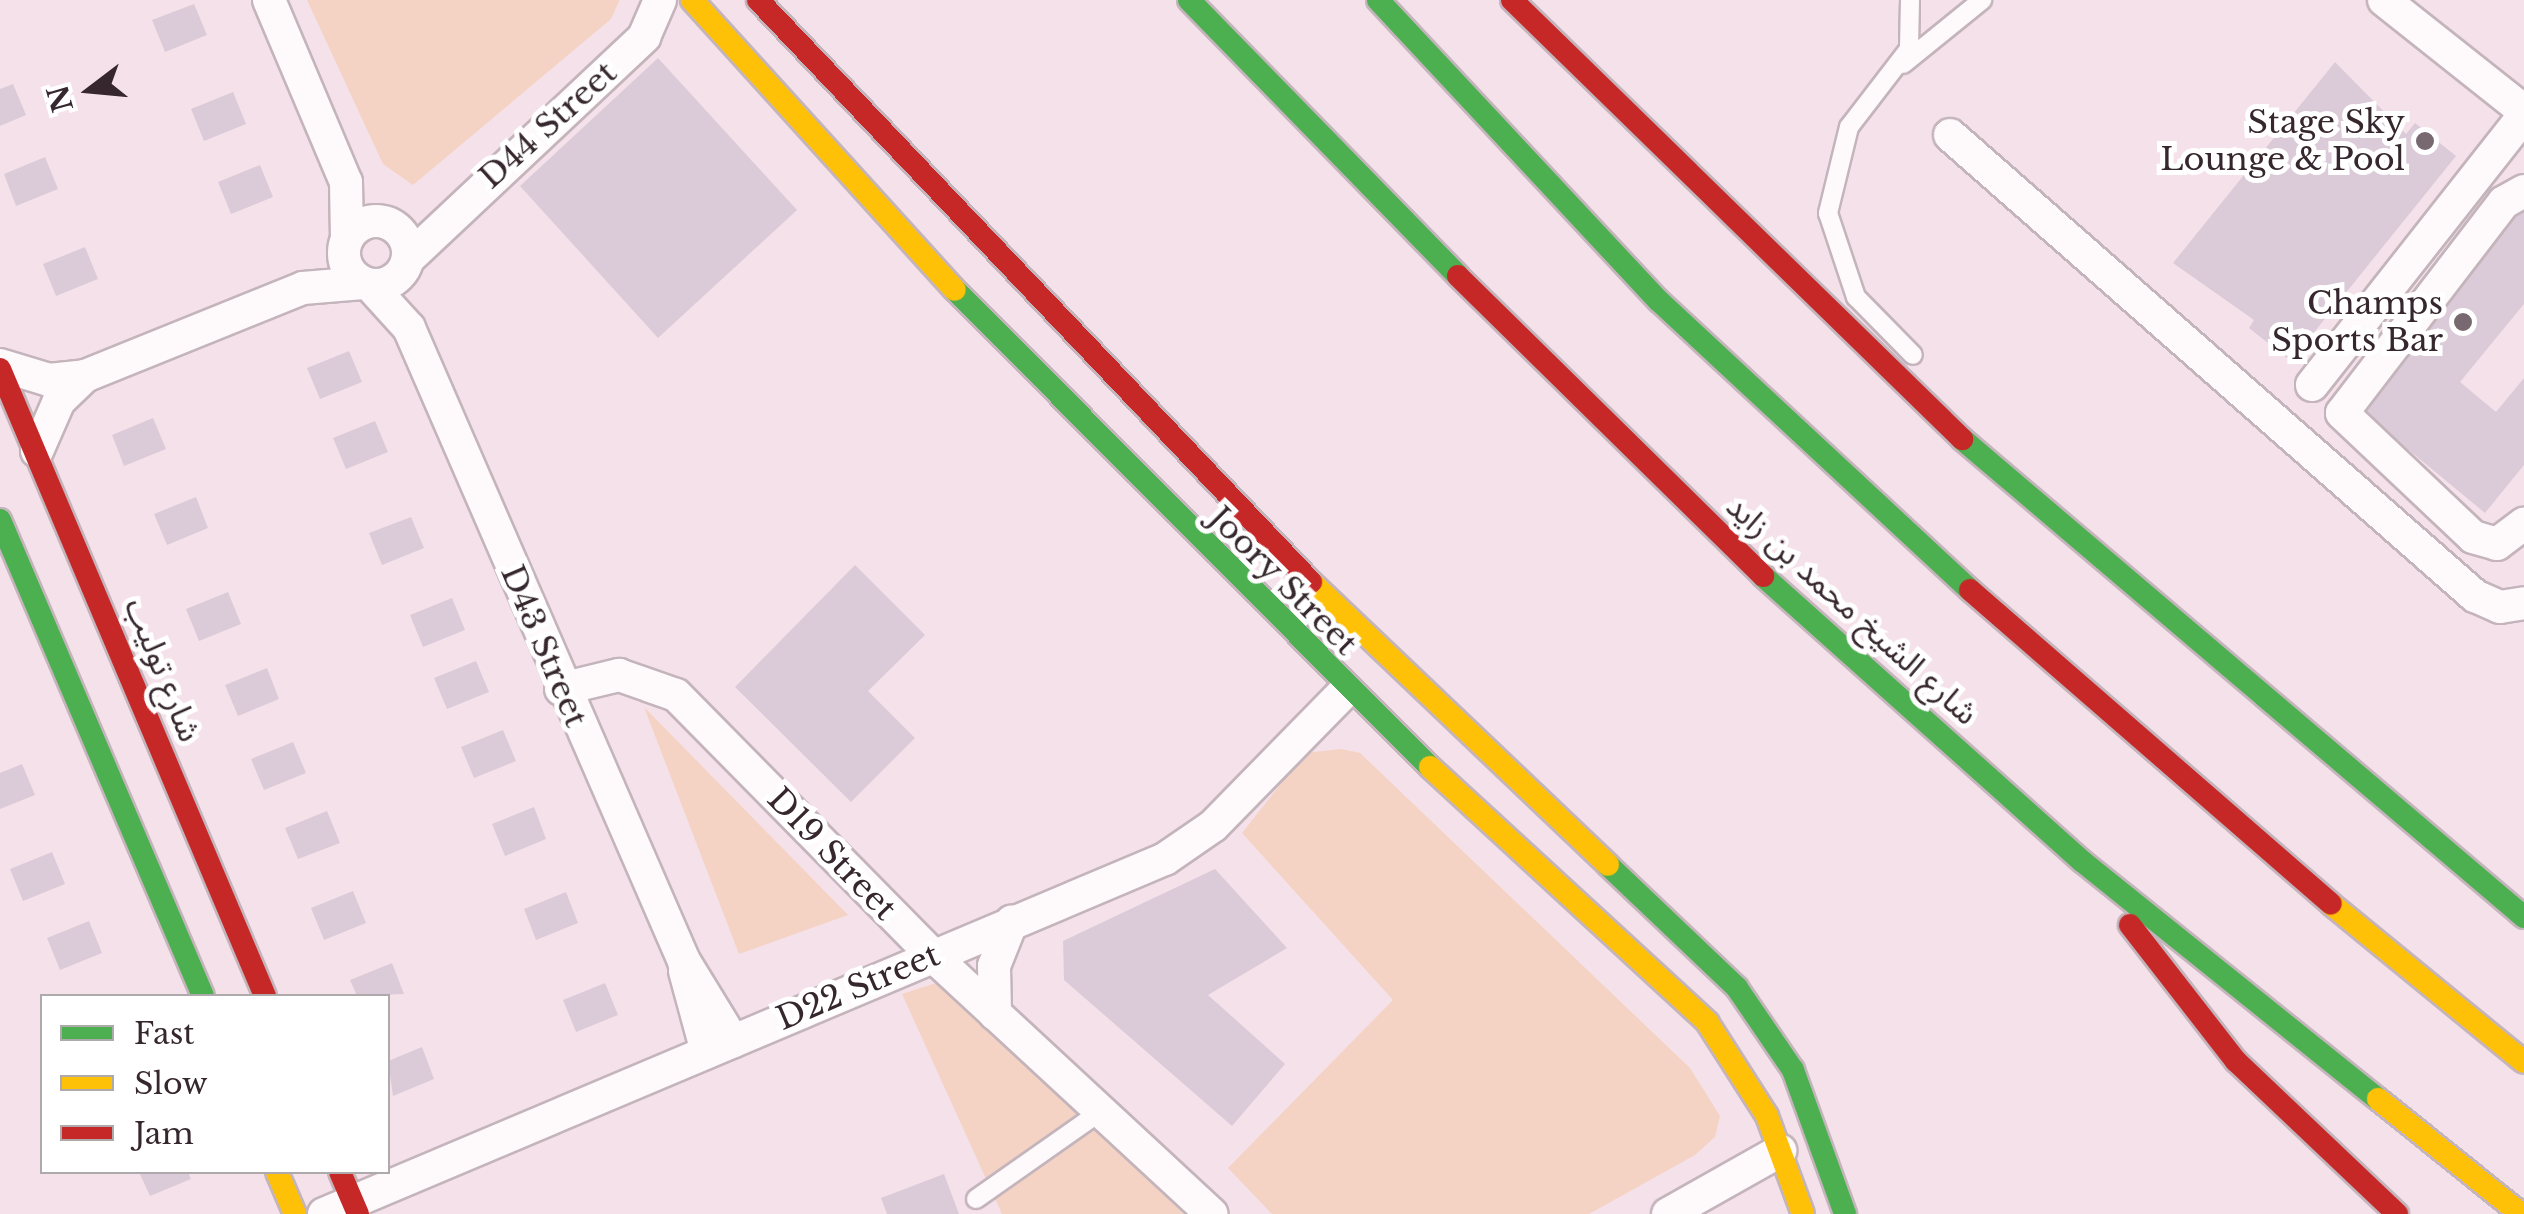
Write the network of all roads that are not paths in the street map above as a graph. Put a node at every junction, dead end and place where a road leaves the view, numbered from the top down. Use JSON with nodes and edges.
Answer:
{"nodes":[{"id":1,"x":269,"y":0,"type":"edge"},
{"id":2,"x":660,"y":0,"type":"edge"},
{"id":3,"x":758,"y":0,"type":"edge"},
{"id":4,"x":1189,"y":0,"type":"edge"},
{"id":5,"x":1378,"y":0,"type":"edge"},
{"id":6,"x":1512,"y":0,"type":"edge"},
{"id":7,"x":1910,"y":0,"type":"edge"},
{"id":8,"x":1982,"y":0,"type":"edge"},
{"id":9,"x":2384,"y":0,"type":"edge"},
{"id":10,"x":700,"y":8,"type":"edge"},
{"id":11,"x":644,"y":37,"type":"junction"},
{"id":12,"x":1902,"y":64,"type":"junction"},
{"id":13,"x":2524,"y":114,"type":"edge"},
{"id":14,"x":1950,"y":135,"type":"dead end"},
{"id":15,"x":346,"y":182,"type":"junction"},
{"id":16,"x":2523,"y":187,"type":"edge"},
{"id":17,"x":452,"y":212,"type":"junction"},
{"id":18,"x":389,"y":224,"type":"junction"},
{"id":19,"x":346,"y":244,"type":"junction"},
{"id":20,"x":407,"y":262,"type":"junction"},
{"id":21,"x":366,"y":284,"type":"junction"},
{"id":22,"x":303,"y":288,"type":"junction"},
{"id":23,"x":409,"y":328,"type":"junction"},
{"id":24,"x":0,"y":367,"type":"edge"},
{"id":25,"x":85,"y":376,"type":"junction"},
{"id":26,"x":1936,"y":378,"type":"dead end"},
{"id":27,"x":2312,"y":385,"type":"dead end"},
{"id":28,"x":1975,"y":418,"type":"dead end"},
{"id":29,"x":37,"y":450,"type":"junction"},
{"id":30,"x":2047,"y":511,"type":"junction"},
{"id":31,"x":0,"y":520,"type":"edge"},
{"id":32,"x":2524,"y":524,"type":"edge"},
{"id":33,"x":2524,"y":602,"type":"edge"},
{"id":34,"x":562,"y":690,"type":"junction"},
{"id":35,"x":1346,"y":690,"type":"junction"},
{"id":36,"x":1488,"y":756,"type":"junction"},
{"id":37,"x":2084,"y":862,"type":"junction"},
{"id":38,"x":2524,"y":917,"type":"edge"},
{"id":39,"x":1012,"y":921,"type":"junction"},
{"id":40,"x":932,"y":956,"type":"junction"},
{"id":41,"x":202,"y":994,"type":"edge"},
{"id":42,"x":264,"y":994,"type":"edge"},
{"id":43,"x":996,"y":1014,"type":"junction"},
{"id":44,"x":720,"y":1047,"type":"junction"},
{"id":45,"x":2524,"y":1062,"type":"edge"},
{"id":46,"x":1100,"y":1111,"type":"junction"},
{"id":47,"x":1780,"y":1151,"type":"junction"},
{"id":48,"x":279,"y":1174,"type":"edge"},
{"id":49,"x":976,"y":1198,"type":"dead end"},
{"id":50,"x":344,"y":1200,"type":"edge"},
{"id":51,"x":295,"y":1214,"type":"edge"},
{"id":52,"x":1212,"y":1214,"type":"edge"},
{"id":53,"x":1668,"y":1214,"type":"edge"},
{"id":54,"x":1802,"y":1214,"type":"edge"},
{"id":55,"x":1846,"y":1214,"type":"edge"},
{"id":56,"x":2397,"y":1214,"type":"edge"},
{"id":57,"x":2521,"y":1214,"type":"edge"}],
"edges":[{"from":1,"to":15,"type":"street"},
{"from":2,"to":11,"type":"street","name":"D44 Street"},
{"from":3,"to":36,"type":"main road","name":"Joory Street"},
{"from":4,"to":37,"type":"main road","name":"شارع الشيخ محمد بن زايد"},
{"from":5,"to":45,"type":"main road"},
{"from":6,"to":30,"type":"main road"},
{"from":7,"to":12,"type":"lane"},
{"from":8,"to":12,"type":"lane"},
{"from":9,"to":13,"type":"street"},
{"from":10,"to":11,"type":"street","name":"D44 Street"},
{"from":10,"to":35,"type":"main road","name":"Joory Street"},
{"from":11,"to":17,"type":"street","name":"D44 Street"},
{"from":12,"to":26,"type":"lane"},
{"from":13,"to":27,"type":"street"},
{"from":14,"to":33,"type":"street"},
{"from":15,"to":18,"type":"street"},
{"from":15,"to":19,"type":"street"},
{"from":16,"to":32,"type":"street"},
{"from":17,"to":18,"type":"street","name":"D44 Street"},
{"from":17,"to":20,"type":"street","name":"D44 Street"},
{"from":18,"to":19,"type":"street","name":"D44 Street"},
{"from":18,"to":20,"type":"street"},
{"from":19,"to":21,"type":"street","name":"D43 Street"},
{"from":19,"to":22,"type":"street"},
{"from":20,"to":21,"type":"street","name":"D44 Street"},
{"from":20,"to":23,"type":"street","name":"D43 Street"},
{"from":21,"to":22,"type":"street"},
{"from":21,"to":23,"type":"street","name":"D43 Street"},
{"from":22,"to":25,"type":"street"},
{"from":23,"to":34,"type":"street","name":"D43 Street"},
{"from":24,"to":25,"type":"street"},
{"from":24,"to":29,"type":"main road","name":"شارع توليب"},
{"from":25,"to":29,"type":"street"},
{"from":28,"to":30,"type":"lane"},
{"from":29,"to":42,"type":"main road","name":"شارع توليب"},
{"from":30,"to":38,"type":"main road"},
{"from":31,"to":41,"type":"main road"},
{"from":34,"to":40,"type":"street","name":"D19 Street"},
{"from":34,"to":44,"type":"street","name":"D43 Street"},
{"from":35,"to":36,"type":"main road"},
{"from":35,"to":39,"type":"street","name":"D22 Street"},
{"from":35,"to":47,"type":"main road","name":"Joory Street"},
{"from":36,"to":55,"type":"main road","name":"Joory Street"},
{"from":37,"to":56,"type":"main road"},
{"from":37,"to":57,"type":"main road","name":"شارع الشيخ محمد بن زايد"},
{"from":39,"to":40,"type":"street","name":"D22 Street"},
{"from":39,"to":43,"type":"street"},
{"from":40,"to":43,"type":"street","name":"D19 Street"},
{"from":40,"to":44,"type":"street","name":"D22 Street"},
{"from":43,"to":46,"type":"street","name":"D19 Street"},
{"from":44,"to":50,"type":"street","name":"D22 Street"},
{"from":46,"to":49,"type":"lane"},
{"from":46,"to":52,"type":"street","name":"D19 Street"},
{"from":47,"to":53,"type":"street"},
{"from":47,"to":54,"type":"main road","name":"Joory Street"},
{"from":48,"to":51,"type":"main road"}]}
